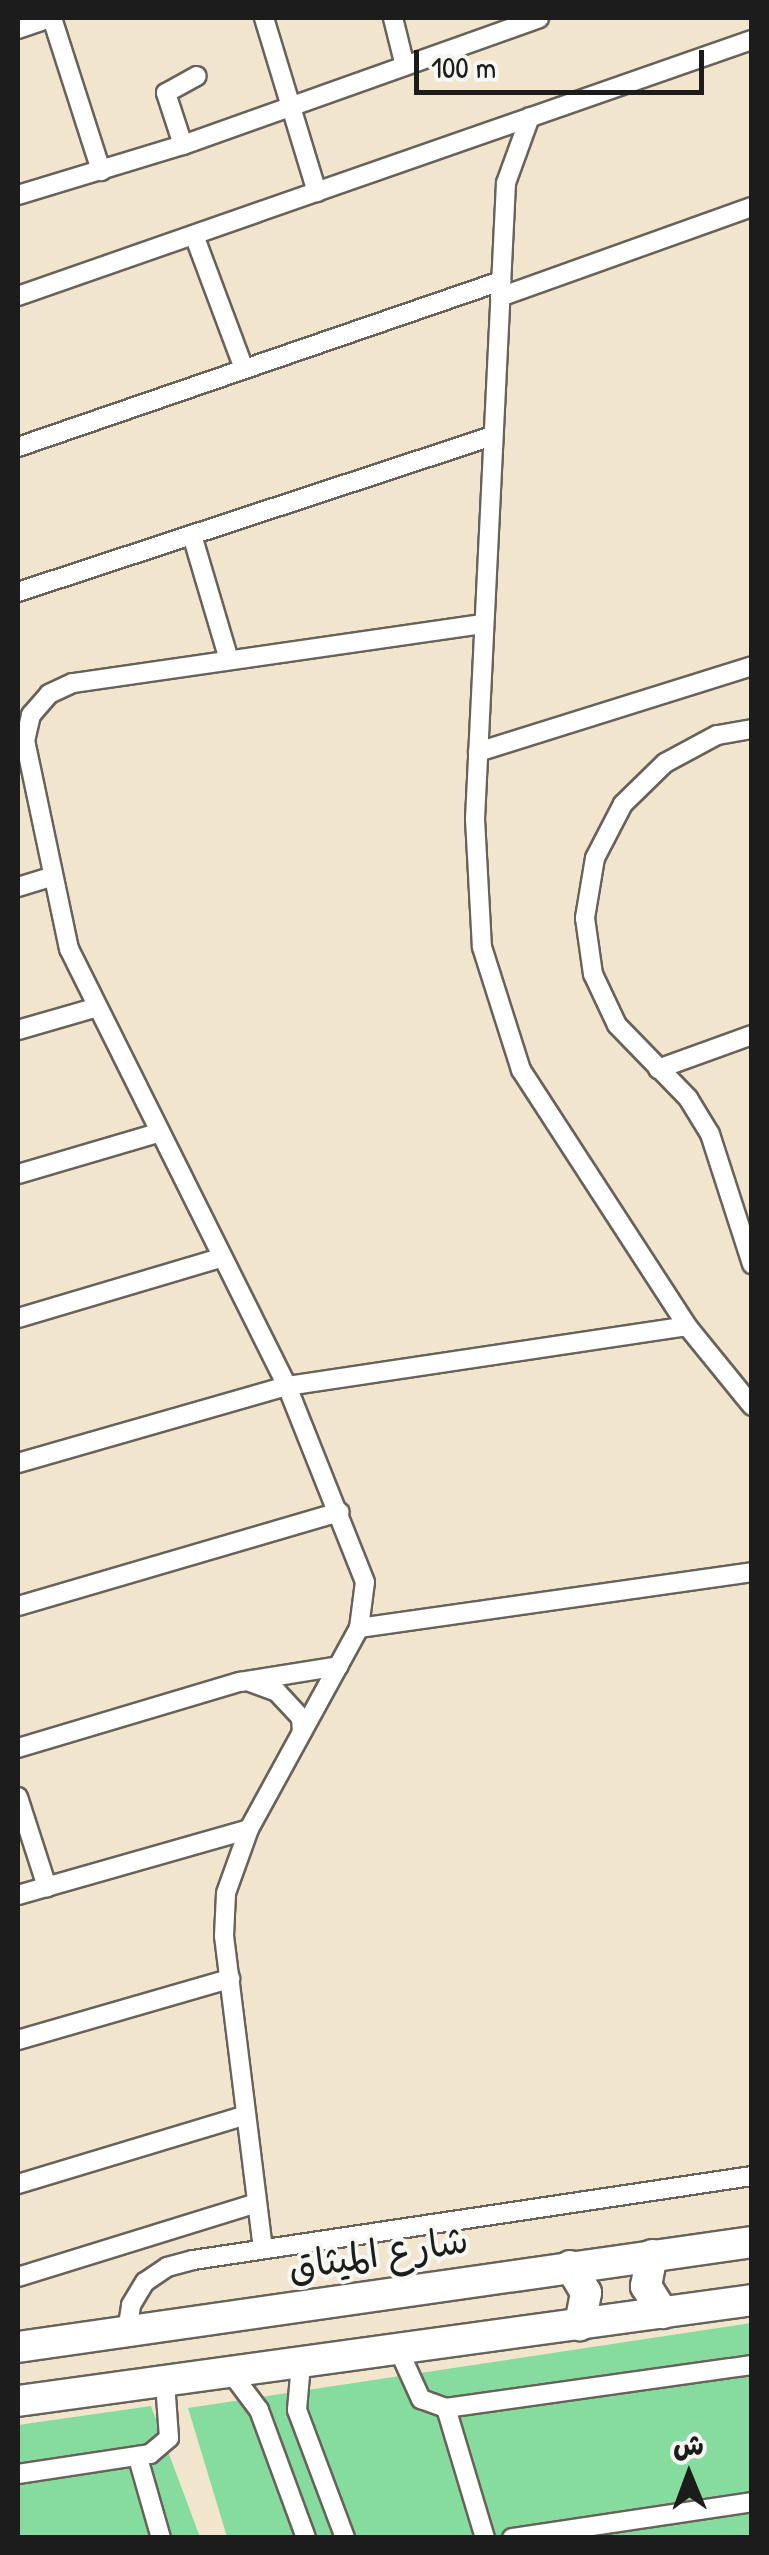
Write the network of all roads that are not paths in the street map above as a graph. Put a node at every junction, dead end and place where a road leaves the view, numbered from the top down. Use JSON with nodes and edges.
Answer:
{"nodes":[{"id":1,"x":51,"y":18,"type":"edge"},
{"id":2,"x":264,"y":18,"type":"edge"},
{"id":3,"x":393,"y":18,"type":"edge"},
{"id":4,"x":538,"y":18,"type":"edge"},
{"id":5,"x":501,"y":24,"type":"edge"},
{"id":6,"x":18,"y":29,"type":"edge"},
{"id":7,"x":752,"y":40,"type":"edge"},
{"id":8,"x":405,"y":66,"type":"junction"},
{"id":9,"x":197,"y":76,"type":"dead end"},
{"id":10,"x":290,"y":108,"type":"junction"},
{"id":11,"x":530,"y":118,"type":"junction"},
{"id":12,"x":183,"y":145,"type":"junction"},
{"id":13,"x":100,"y":171,"type":"junction"},
{"id":14,"x":317,"y":192,"type":"junction"},
{"id":15,"x":18,"y":195,"type":"edge"},
{"id":16,"x":752,"y":207,"type":"edge"},
{"id":17,"x":194,"y":235,"type":"junction"},
{"id":18,"x":501,"y":289,"type":"junction"},
{"id":19,"x":18,"y":296,"type":"edge"},
{"id":20,"x":244,"y":369,"type":"junction"},
{"id":21,"x":493,"y":436,"type":"junction"},
{"id":22,"x":18,"y":446,"type":"edge"},
{"id":23,"x":192,"y":535,"type":"junction"},
{"id":24,"x":18,"y":592,"type":"edge"},
{"id":25,"x":484,"y":624,"type":"junction"},
{"id":26,"x":228,"y":660,"type":"junction"},
{"id":27,"x":752,"y":666,"type":"edge"},
{"id":28,"x":752,"y":730,"type":"edge"},
{"id":29,"x":21,"y":742,"type":"edge"},
{"id":30,"x":478,"y":752,"type":"junction"},
{"id":31,"x":50,"y":877,"type":"junction"},
{"id":32,"x":18,"y":887,"type":"edge"},
{"id":33,"x":94,"y":1008,"type":"junction"},
{"id":34,"x":18,"y":1030,"type":"edge"},
{"id":35,"x":752,"y":1035,"type":"edge"},
{"id":36,"x":658,"y":1069,"type":"junction"},
{"id":37,"x":158,"y":1132,"type":"junction"},
{"id":38,"x":18,"y":1174,"type":"edge"},
{"id":39,"x":221,"y":1258,"type":"junction"},
{"id":40,"x":752,"y":1264,"type":"edge"},
{"id":41,"x":18,"y":1318,"type":"edge"},
{"id":42,"x":688,"y":1326,"type":"junction"},
{"id":43,"x":286,"y":1386,"type":"junction"},
{"id":44,"x":752,"y":1406,"type":"edge"},
{"id":45,"x":18,"y":1463,"type":"edge"},
{"id":46,"x":340,"y":1512,"type":"junction"},
{"id":47,"x":752,"y":1572,"type":"edge"},
{"id":48,"x":18,"y":1606,"type":"edge"},
{"id":49,"x":359,"y":1628,"type":"junction"},
{"id":50,"x":339,"y":1666,"type":"junction"},
{"id":51,"x":240,"y":1682,"type":"junction"},
{"id":52,"x":302,"y":1734,"type":"junction"},
{"id":53,"x":18,"y":1748,"type":"edge"},
{"id":54,"x":18,"y":1797,"type":"edge"},
{"id":55,"x":249,"y":1828,"type":"junction"},
{"id":56,"x":47,"y":1887,"type":"junction"},
{"id":57,"x":18,"y":1895,"type":"edge"},
{"id":58,"x":230,"y":1979,"type":"junction"},
{"id":59,"x":18,"y":2040,"type":"edge"},
{"id":60,"x":246,"y":2115,"type":"junction"},
{"id":61,"x":752,"y":2176,"type":"edge"},
{"id":62,"x":18,"y":2184,"type":"edge"},
{"id":63,"x":257,"y":2203,"type":"junction"},
{"id":64,"x":752,"y":2242,"type":"edge"},
{"id":65,"x":263,"y":2249,"type":"junction"},
{"id":66,"x":652,"y":2255,"type":"junction"},
{"id":67,"x":570,"y":2266,"type":"junction"},
{"id":68,"x":18,"y":2277,"type":"edge"},
{"id":69,"x":752,"y":2300,"type":"edge"},
{"id":70,"x":663,"y":2312,"type":"junction"},
{"id":71,"x":580,"y":2325,"type":"junction"},
{"id":72,"x":126,"y":2331,"type":"junction"},
{"id":73,"x":18,"y":2347,"type":"edge"},
{"id":74,"x":400,"y":2353,"type":"junction"},
{"id":75,"x":302,"y":2364,"type":"junction"},
{"id":76,"x":752,"y":2365,"type":"edge"},
{"id":77,"x":232,"y":2374,"type":"junction"},
{"id":78,"x":165,"y":2382,"type":"junction"},
{"id":79,"x":18,"y":2401,"type":"edge"},
{"id":80,"x":446,"y":2408,"type":"junction"},
{"id":81,"x":138,"y":2458,"type":"junction"},
{"id":82,"x":18,"y":2474,"type":"edge"},
{"id":83,"x":752,"y":2502,"type":"edge"},
{"id":84,"x":161,"y":2538,"type":"edge"},
{"id":85,"x":306,"y":2538,"type":"edge"},
{"id":86,"x":344,"y":2538,"type":"edge"},
{"id":87,"x":486,"y":2538,"type":"edge"},
{"id":88,"x":512,"y":2538,"type":"edge"}],
"edges":[{"from":1,"to":6,"type":"street"},
{"from":1,"to":13,"type":"street"},
{"from":2,"to":10,"type":"street"},
{"from":3,"to":8,"type":"street"},
{"from":4,"to":5,"type":"street"},
{"from":5,"to":8,"type":"street"},
{"from":7,"to":11,"type":"street"},
{"from":8,"to":10,"type":"street"},
{"from":9,"to":12,"type":"street"},
{"from":10,"to":12,"type":"street"},
{"from":10,"to":14,"type":"street"},
{"from":11,"to":14,"type":"street"},
{"from":11,"to":18,"type":"street"},
{"from":12,"to":13,"type":"street"},
{"from":13,"to":15,"type":"street"},
{"from":14,"to":17,"type":"street"},
{"from":16,"to":18,"type":"street"},
{"from":17,"to":19,"type":"street"},
{"from":17,"to":20,"type":"street"},
{"from":18,"to":20,"type":"street"},
{"from":18,"to":21,"type":"street"},
{"from":20,"to":22,"type":"street"},
{"from":21,"to":23,"type":"street"},
{"from":21,"to":25,"type":"street"},
{"from":23,"to":24,"type":"street"},
{"from":23,"to":26,"type":"street"},
{"from":25,"to":26,"type":"street"},
{"from":25,"to":30,"type":"street"},
{"from":26,"to":29,"type":"street"},
{"from":27,"to":30,"type":"street"},
{"from":28,"to":36,"type":"street"},
{"from":29,"to":31,"type":"street"},
{"from":30,"to":42,"type":"street"},
{"from":31,"to":32,"type":"street"},
{"from":31,"to":33,"type":"street"},
{"from":33,"to":34,"type":"street"},
{"from":33,"to":37,"type":"street"},
{"from":35,"to":36,"type":"street"},
{"from":36,"to":40,"type":"street"},
{"from":37,"to":38,"type":"street"},
{"from":37,"to":39,"type":"street"},
{"from":39,"to":41,"type":"street"},
{"from":39,"to":43,"type":"street"},
{"from":42,"to":43,"type":"street"},
{"from":42,"to":44,"type":"street"},
{"from":43,"to":45,"type":"street"},
{"from":43,"to":46,"type":"street"},
{"from":46,"to":48,"type":"street"},
{"from":46,"to":49,"type":"street"},
{"from":47,"to":49,"type":"street"},
{"from":49,"to":50,"type":"street"},
{"from":50,"to":51,"type":"street"},
{"from":50,"to":52,"type":"street"},
{"from":51,"to":52,"type":"street"},
{"from":51,"to":53,"type":"street"},
{"from":52,"to":55,"type":"street"},
{"from":54,"to":56,"type":"street"},
{"from":55,"to":56,"type":"street"},
{"from":55,"to":58,"type":"street"},
{"from":56,"to":57,"type":"street"},
{"from":58,"to":59,"type":"street"},
{"from":58,"to":60,"type":"street"},
{"from":60,"to":62,"type":"street"},
{"from":60,"to":63,"type":"street"},
{"from":61,"to":65,"type":"street"},
{"from":63,"to":65,"type":"street"},
{"from":63,"to":68,"type":"street"},
{"from":64,"to":66,"type":"main road","name":"شارع الميثاق"},
{"from":65,"to":72,"type":"street"},
{"from":66,"to":67,"type":"main road","name":"شارع الميثاق"},
{"from":66,"to":70,"type":"main road"},
{"from":67,"to":71,"type":"main road"},
{"from":67,"to":72,"type":"main road","name":"شارع الميثاق"},
{"from":69,"to":70,"type":"main road"},
{"from":70,"to":71,"type":"main road"},
{"from":71,"to":74,"type":"main road"},
{"from":72,"to":73,"type":"main road","name":"شارع الميثاق"},
{"from":74,"to":75,"type":"main road"},
{"from":74,"to":80,"type":"street"},
{"from":75,"to":77,"type":"main road"},
{"from":75,"to":86,"type":"street"},
{"from":76,"to":80,"type":"street"},
{"from":77,"to":78,"type":"main road"},
{"from":77,"to":85,"type":"street"},
{"from":78,"to":79,"type":"main road"},
{"from":78,"to":81,"type":"street"},
{"from":80,"to":87,"type":"street"},
{"from":81,"to":82,"type":"street"},
{"from":81,"to":84,"type":"street"},
{"from":83,"to":88,"type":"street"}]}
